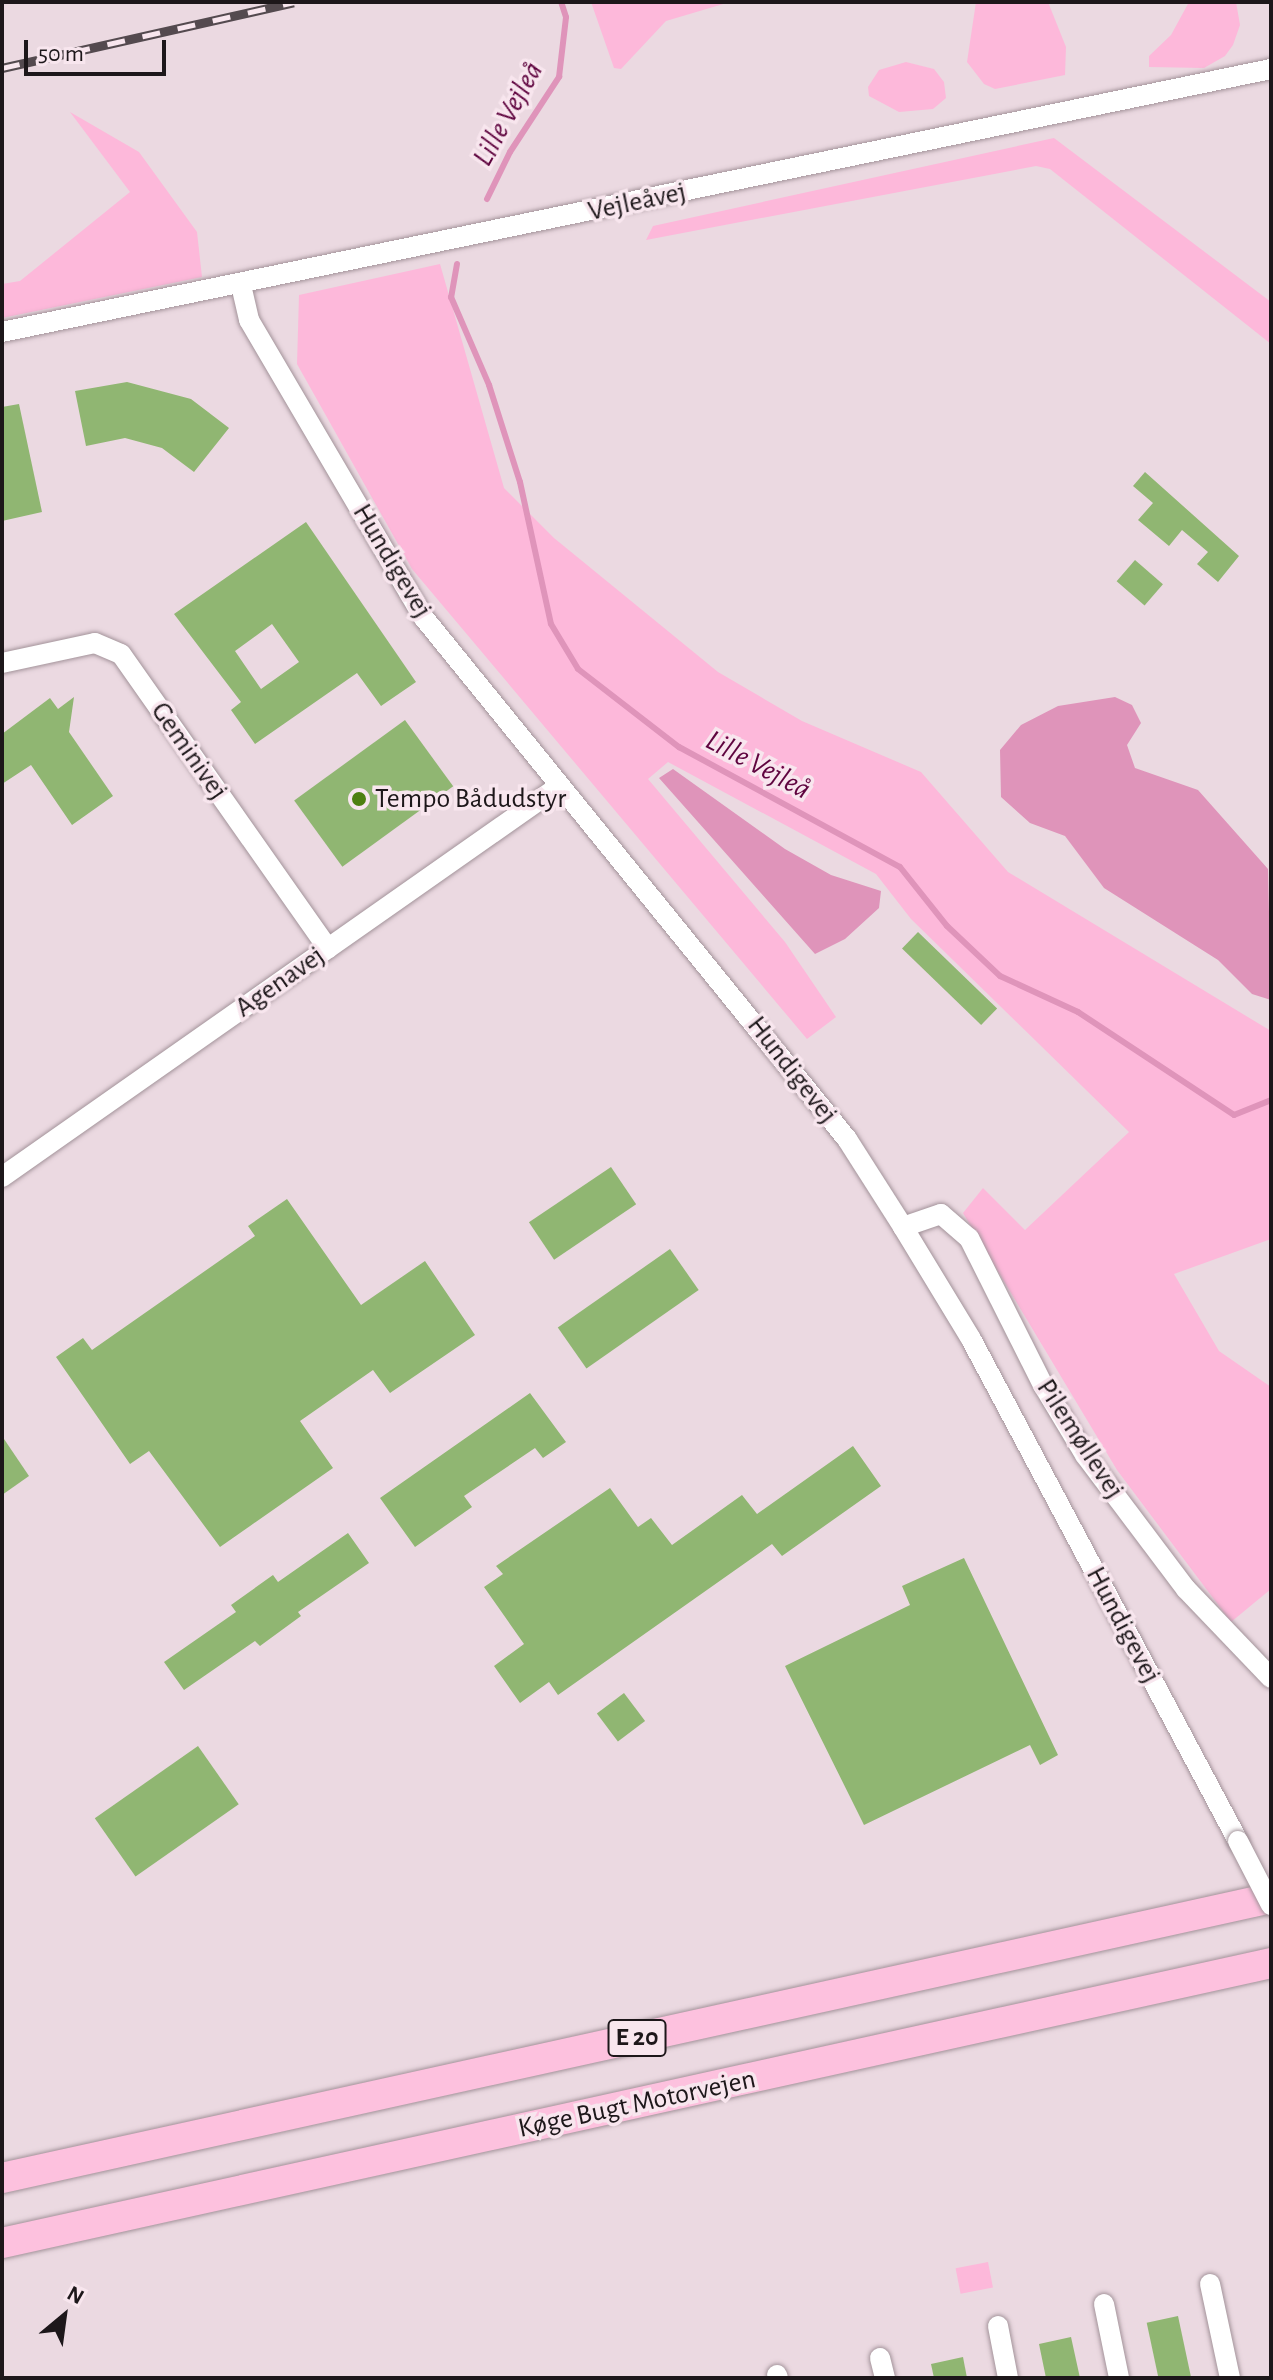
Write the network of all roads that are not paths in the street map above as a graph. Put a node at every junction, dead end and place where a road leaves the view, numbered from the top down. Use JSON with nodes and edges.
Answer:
{"nodes":[{"id":1,"x":1271,"y":69,"type":"edge"},
{"id":2,"x":241,"y":285,"type":"junction"},
{"id":3,"x":2,"y":332,"type":"edge"},
{"id":4,"x":2,"y":663,"type":"edge"},
{"id":5,"x":558,"y":787,"type":"junction"},
{"id":6,"x":328,"y":949,"type":"junction"},
{"id":7,"x":2,"y":1177,"type":"edge"},
{"id":8,"x":903,"y":1227,"type":"junction"},
{"id":9,"x":1271,"y":1678,"type":"edge"},
{"id":10,"x":1271,"y":1898,"type":"edge"},
{"id":11,"x":1271,"y":1905,"type":"edge"},
{"id":12,"x":1264,"y":1966,"type":"edge"},
{"id":13,"x":2,"y":2178,"type":"edge"},
{"id":14,"x":2,"y":2243,"type":"edge"},
{"id":15,"x":1210,"y":2284,"type":"dead end"},
{"id":16,"x":1104,"y":2304,"type":"dead end"},
{"id":17,"x":998,"y":2326,"type":"dead end"},
{"id":18,"x":880,"y":2358,"type":"dead end"},
{"id":19,"x":885,"y":2378,"type":"edge"},
{"id":20,"x":1008,"y":2378,"type":"edge"},
{"id":21,"x":1119,"y":2378,"type":"edge"},
{"id":22,"x":1230,"y":2378,"type":"edge"}],
"edges":[{"from":1,"to":2,"type":"street","name":"Vejleåvej"},
{"from":2,"to":3,"type":"street","name":"Vejleåvej"},
{"from":2,"to":5,"type":"street","name":"Hundigevej"},
{"from":4,"to":6,"type":"street","name":"Geminivej"},
{"from":5,"to":6,"type":"street","name":"Agenavej"},
{"from":5,"to":8,"type":"street","name":"Hundigevej"},
{"from":6,"to":7,"type":"street","name":"Agenavej"},
{"from":8,"to":9,"type":"street","name":"Pilemøllevej"},
{"from":8,"to":11,"type":"street","name":"Hundigevej","bridge":true},
{"from":10,"to":13,"type":"highway","number":"E 20"},
{"from":12,"to":14,"type":"highway","name":"Køge Bugt Motorvejen","number":"E 20"},
{"from":15,"to":22,"type":"street"},
{"from":16,"to":21,"type":"street"},
{"from":17,"to":20,"type":"street"},
{"from":18,"to":19,"type":"street"}]}
